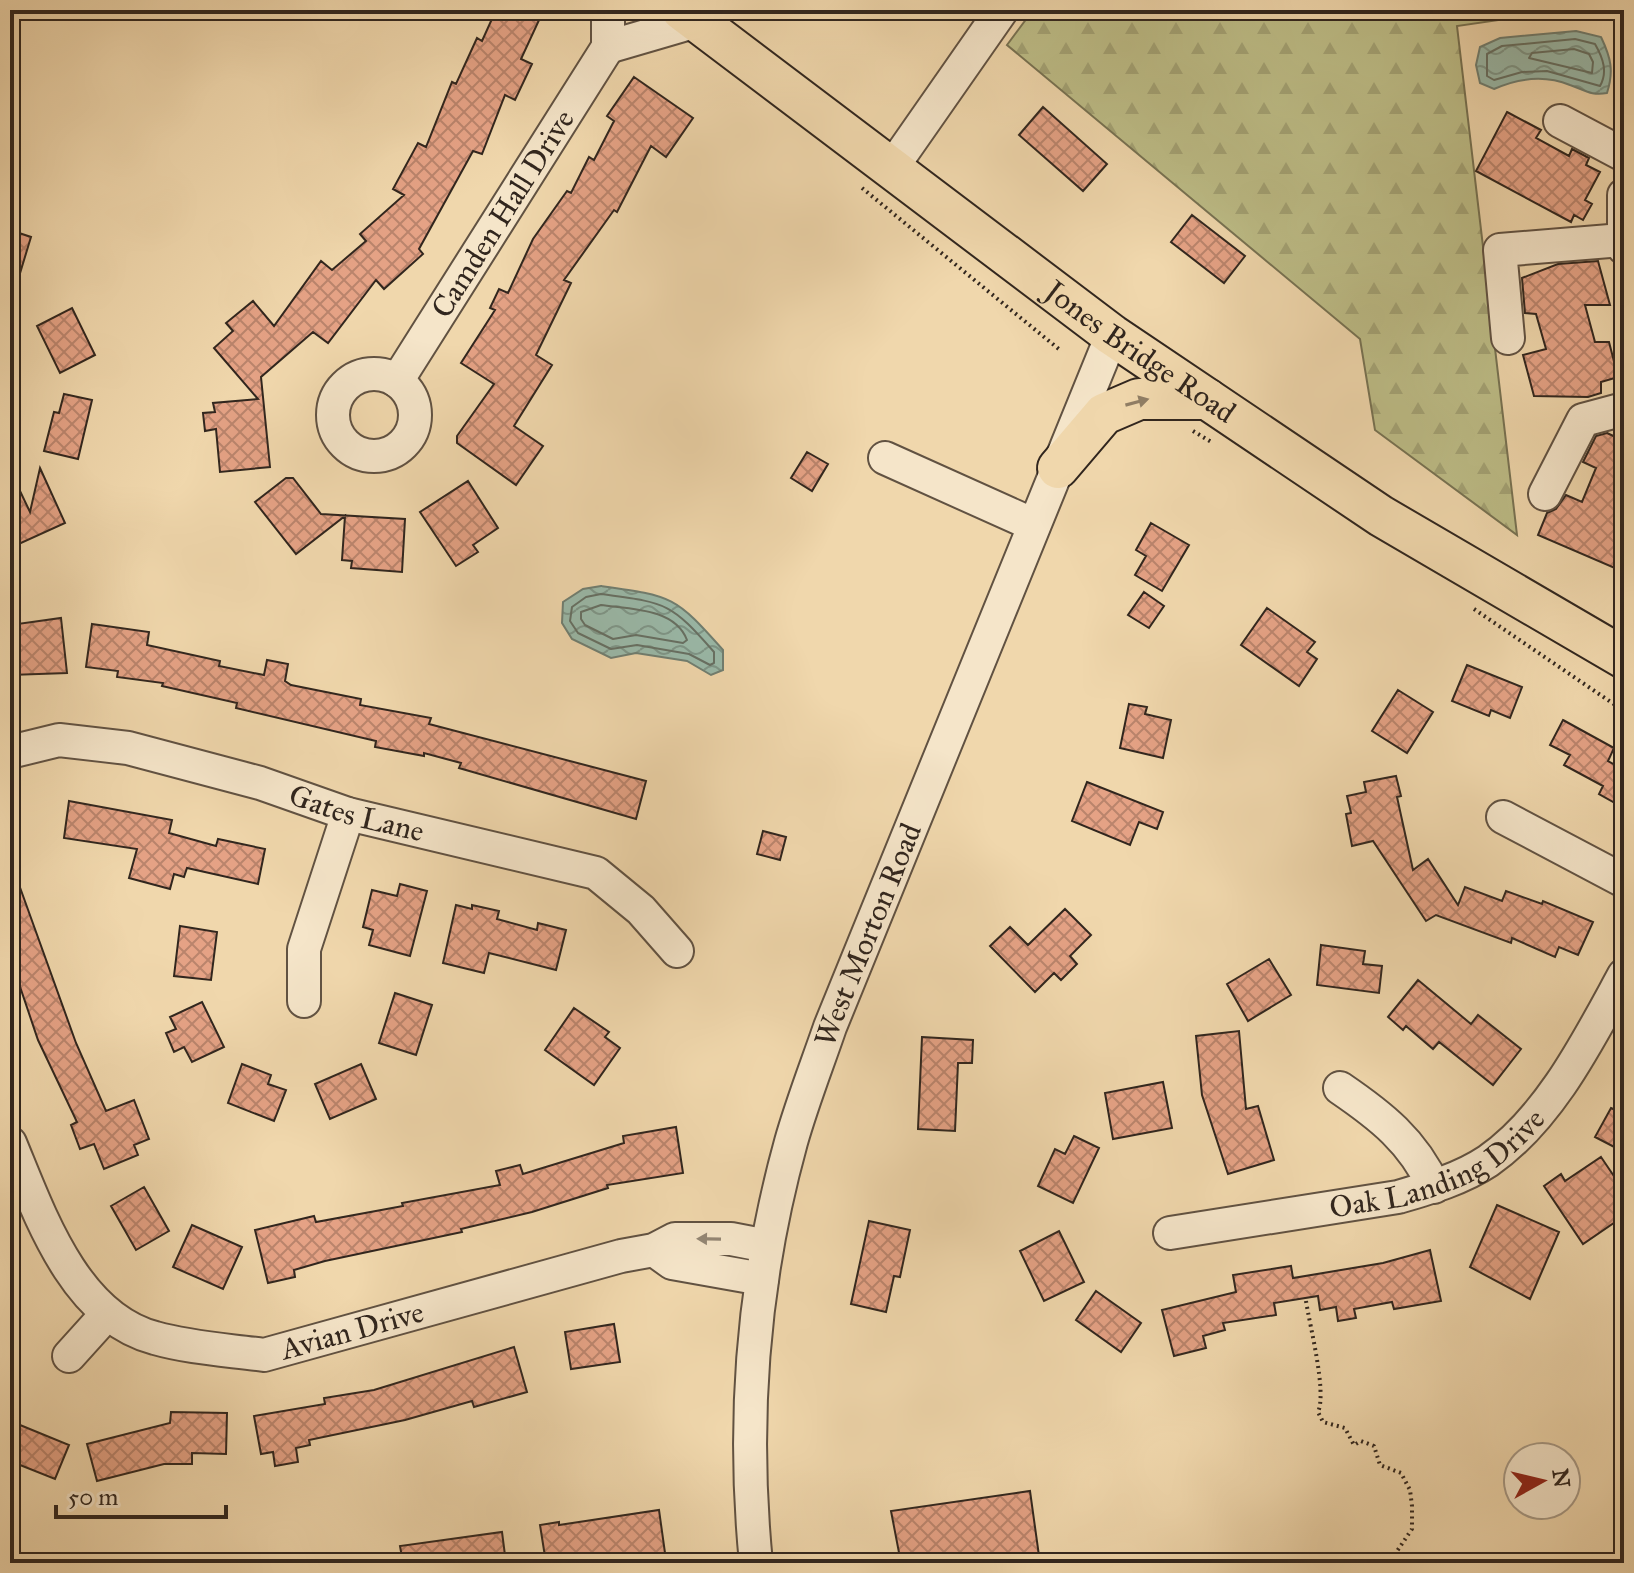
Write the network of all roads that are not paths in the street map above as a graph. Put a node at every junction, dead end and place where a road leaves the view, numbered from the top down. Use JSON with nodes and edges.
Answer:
{"nodes":[{"id":1,"x":608,"y":10,"type":"edge"},
{"id":2,"x":1002,"y":10,"type":"edge"},
{"id":3,"x":690,"y":16,"type":"edge"},
{"id":4,"x":608,"y":47,"type":"junction"},
{"id":5,"x":1560,"y":121,"type":"dead end"},
{"id":6,"x":1624,"y":155,"type":"edge"},
{"id":7,"x":891,"y":169,"type":"junction"},
{"id":8,"x":1624,"y":195,"type":"edge"},
{"id":9,"x":1623,"y":244,"type":"edge"},
{"id":10,"x":1112,"y":335,"type":"junction"},
{"id":11,"x":1508,"y":338,"type":"dead end"},
{"id":12,"x":397,"y":381,"type":"dead end"},
{"id":13,"x":1207,"y":399,"type":"junction"},
{"id":14,"x":1624,"y":409,"type":"edge"},
{"id":15,"x":885,"y":458,"type":"dead end"},
{"id":16,"x":1058,"y":468,"type":"junction"},
{"id":17,"x":1545,"y":494,"type":"dead end"},
{"id":18,"x":1034,"y":525,"type":"junction"},
{"id":19,"x":1624,"y":658,"type":"edge"},
{"id":20,"x":10,"y":752,"type":"edge"},
{"id":21,"x":348,"y":814,"type":"junction"},
{"id":22,"x":1503,"y":817,"type":"dead end"},
{"id":23,"x":1624,"y":881,"type":"edge"},
{"id":24,"x":677,"y":951,"type":"dead end"},
{"id":25,"x":1624,"y":975,"type":"edge"},
{"id":26,"x":304,"y":1001,"type":"dead end"},
{"id":27,"x":1340,"y":1088,"type":"dead end"},
{"id":28,"x":10,"y":1143,"type":"edge"},
{"id":29,"x":1434,"y":1187,"type":"junction"},
{"id":30,"x":1170,"y":1233,"type":"dead end"},
{"id":31,"x":767,"y":1246,"type":"junction"},
{"id":32,"x":654,"y":1250,"type":"junction"},
{"id":33,"x":762,"y":1279,"type":"junction"},
{"id":34,"x":106,"y":1315,"type":"junction"},
{"id":35,"x":69,"y":1356,"type":"dead end"},
{"id":36,"x":756,"y":1563,"type":"edge"}],
"edges":[{"from":1,"to":4,"type":"street"},
{"from":2,"to":7,"type":"street"},
{"from":3,"to":4,"type":"street"},
{"from":3,"to":7,"type":"main road","name":"Jones Bridge Road"},
{"from":4,"to":12,"type":"street","name":"Camden Hall Drive"},
{"from":5,"to":6,"type":"street"},
{"from":7,"to":10,"type":"main road","name":"Jones Bridge Road"},
{"from":8,"to":9,"type":"street"},
{"from":9,"to":11,"type":"street"},
{"from":10,"to":13,"type":"main road","name":"Jones Bridge Road"},
{"from":10,"to":16,"type":"street","name":"West Morton Road"},
{"from":16,"to":13,"type":"main road","one_way":true},
{"from":13,"to":19,"type":"main road","name":"Jones Bridge Road"},
{"from":14,"to":17,"type":"street"},
{"from":15,"to":18,"type":"street"},
{"from":16,"to":18,"type":"street","name":"West Morton Road"},
{"from":18,"to":31,"type":"street","name":"West Morton Road"},
{"from":20,"to":21,"type":"street","name":"Gates Lane"},
{"from":21,"to":24,"type":"street","name":"Gates Lane"},
{"from":21,"to":26,"type":"street"},
{"from":22,"to":23,"type":"street"},
{"from":25,"to":29,"type":"street","name":"Oak Landing Drive"},
{"from":27,"to":29,"type":"street"},
{"from":28,"to":34,"type":"street","name":"Avian Drive"},
{"from":29,"to":30,"type":"street","name":"Oak Landing Drive"},
{"from":31,"to":32,"type":"street","name":"Avian Drive","one_way":true},
{"from":31,"to":33,"type":"street","name":"West Morton Road"},
{"from":32,"to":33,"type":"street"},
{"from":32,"to":34,"type":"street","name":"Avian Drive"},
{"from":33,"to":36,"type":"street","name":"West Morton Road"},
{"from":34,"to":35,"type":"street"}]}
